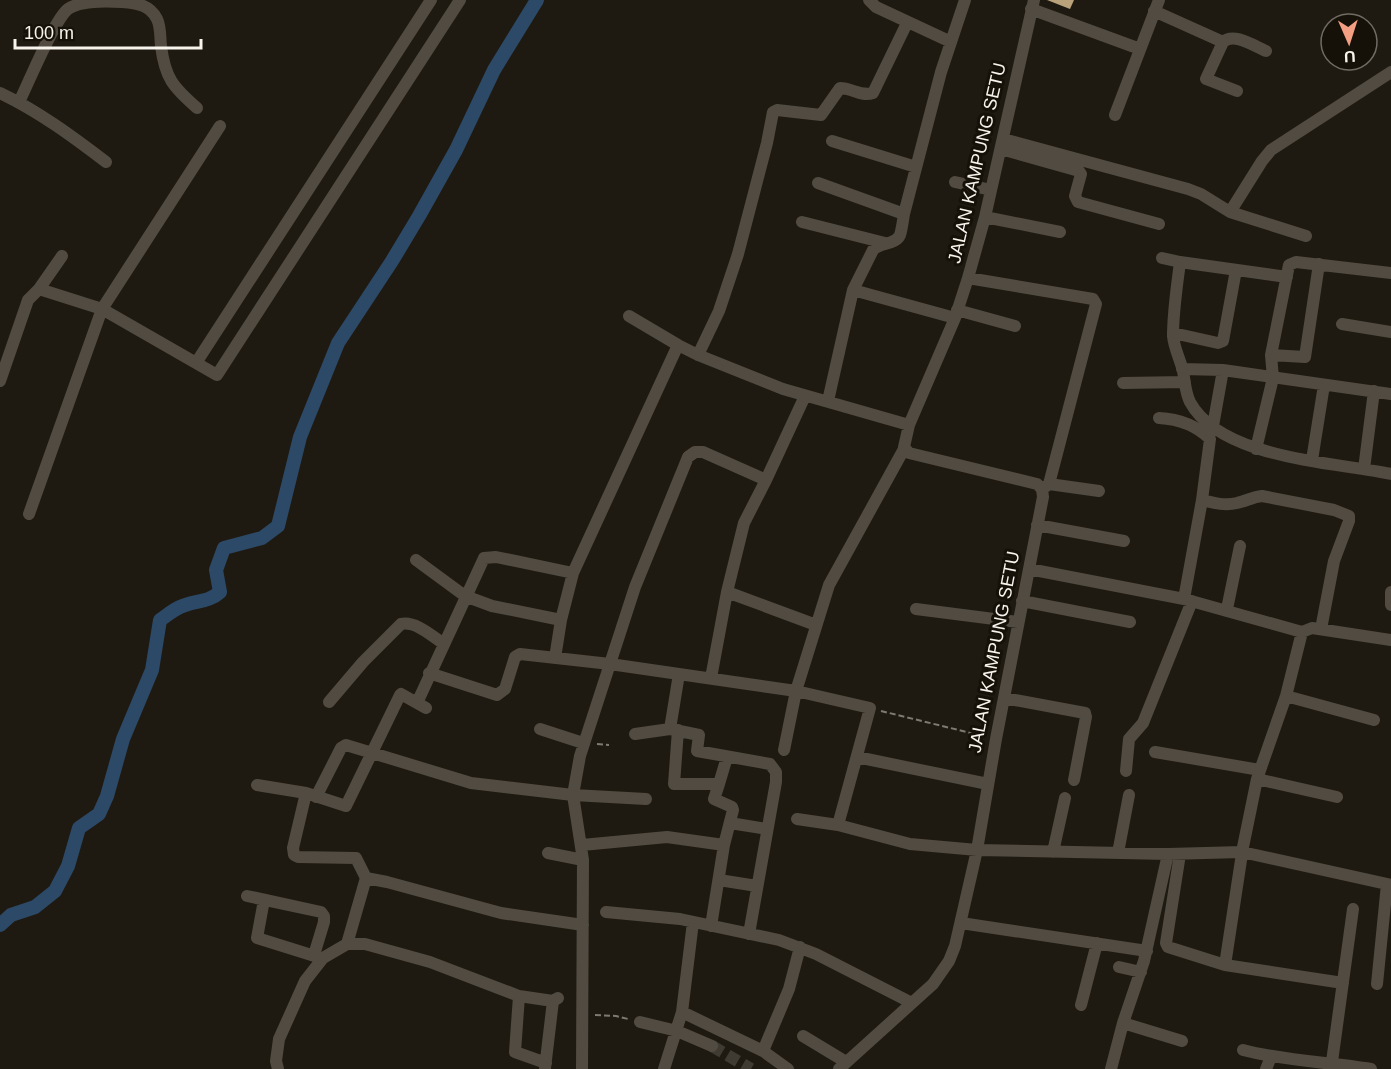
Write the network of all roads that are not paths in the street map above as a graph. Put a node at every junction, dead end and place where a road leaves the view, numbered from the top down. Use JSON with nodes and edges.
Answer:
{"nodes":[{"id":1,"x":431,"y":0,"type":"edge"},
{"id":2,"x":460,"y":0,"type":"edge"},
{"id":3,"x":869,"y":0,"type":"edge"},
{"id":4,"x":965,"y":0,"type":"edge"},
{"id":5,"x":1032,"y":3,"type":"edge"},
{"id":6,"x":1156,"y":6,"type":"edge"},
{"id":7,"x":908,"y":23,"type":"junction"},
{"id":8,"x":951,"y":42,"type":"junction"},
{"id":9,"x":1223,"y":42,"type":"junction"},
{"id":10,"x":1140,"y":49,"type":"junction"},
{"id":11,"x":1266,"y":51,"type":"dead end"},
{"id":12,"x":1391,"y":72,"type":"edge"},
{"id":13,"x":1237,"y":92,"type":"dead end"},
{"id":14,"x":0,"y":93,"type":"edge"},
{"id":15,"x":20,"y":102,"type":"junction"},
{"id":16,"x":197,"y":108,"type":"dead end"},
{"id":17,"x":1115,"y":114,"type":"dead end"},
{"id":18,"x":220,"y":126,"type":"dead end"},
{"id":19,"x":832,"y":141,"type":"dead end"},
{"id":20,"x":1002,"y":144,"type":"junction"},
{"id":21,"x":106,"y":162,"type":"dead end"},
{"id":22,"x":916,"y":167,"type":"junction"},
{"id":23,"x":955,"y":182,"type":"dead end"},
{"id":24,"x":818,"y":183,"type":"dead end"},
{"id":25,"x":991,"y":190,"type":"junction"},
{"id":26,"x":1230,"y":212,"type":"junction"},
{"id":27,"x":904,"y":214,"type":"junction"},
{"id":28,"x":986,"y":217,"type":"junction"},
{"id":29,"x":802,"y":222,"type":"dead end"},
{"id":30,"x":1159,"y":224,"type":"dead end"},
{"id":31,"x":1060,"y":232,"type":"dead end"},
{"id":32,"x":1306,"y":236,"type":"dead end"},
{"id":33,"x":885,"y":243,"type":"junction"},
{"id":34,"x":62,"y":256,"type":"dead end"},
{"id":35,"x":1162,"y":258,"type":"dead end"},
{"id":36,"x":1180,"y":262,"type":"junction"},
{"id":37,"x":1319,"y":264,"type":"junction"},
{"id":38,"x":1236,"y":270,"type":"junction"},
{"id":39,"x":1391,"y":273,"type":"edge"},
{"id":40,"x":1287,"y":277,"type":"junction"},
{"id":41,"x":969,"y":278,"type":"junction"},
{"id":42,"x":39,"y":289,"type":"junction"},
{"id":43,"x":853,"y":291,"type":"junction"},
{"id":44,"x":102,"y":309,"type":"junction"},
{"id":45,"x":956,"y":314,"type":"junction"},
{"id":46,"x":629,"y":316,"type":"dead end"},
{"id":47,"x":1342,"y":324,"type":"dead end"},
{"id":48,"x":1014,"y":326,"type":"dead end"},
{"id":49,"x":1391,"y":332,"type":"edge"},
{"id":50,"x":1173,"y":333,"type":"junction"},
{"id":51,"x":678,"y":345,"type":"junction"},
{"id":52,"x":1271,"y":355,"type":"junction"},
{"id":53,"x":698,"y":356,"type":"junction"},
{"id":54,"x":196,"y":363,"type":"junction"},
{"id":55,"x":1182,"y":369,"type":"junction"},
{"id":56,"x":1223,"y":370,"type":"junction"},
{"id":57,"x":1273,"y":378,"type":"junction"},
{"id":58,"x":0,"y":381,"type":"edge"},
{"id":59,"x":1185,"y":382,"type":"junction"},
{"id":60,"x":1123,"y":383,"type":"dead end"},
{"id":61,"x":1324,"y":385,"type":"junction"},
{"id":62,"x":1374,"y":391,"type":"junction"},
{"id":63,"x":1391,"y":394,"type":"edge"},
{"id":64,"x":805,"y":396,"type":"junction"},
{"id":65,"x":828,"y":401,"type":"junction"},
{"id":66,"x":1159,"y":418,"type":"dead end"},
{"id":67,"x":909,"y":425,"type":"junction"},
{"id":68,"x":1213,"y":426,"type":"junction"},
{"id":69,"x":904,"y":449,"type":"junction"},
{"id":70,"x":1256,"y":449,"type":"junction"},
{"id":71,"x":1312,"y":460,"type":"junction"},
{"id":72,"x":1364,"y":469,"type":"junction"},
{"id":73,"x":1391,"y":474,"type":"edge"},
{"id":74,"x":766,"y":480,"type":"junction"},
{"id":75,"x":1046,"y":486,"type":"junction"},
{"id":76,"x":1099,"y":491,"type":"dead end"},
{"id":77,"x":1202,"y":500,"type":"junction"},
{"id":78,"x":29,"y":514,"type":"dead end"},
{"id":79,"x":1037,"y":525,"type":"junction"},
{"id":80,"x":1124,"y":541,"type":"dead end"},
{"id":81,"x":1240,"y":546,"type":"dead end"},
{"id":82,"x":416,"y":560,"type":"dead end"},
{"id":83,"x":1029,"y":569,"type":"junction"},
{"id":84,"x":573,"y":573,"type":"junction"},
{"id":85,"x":727,"y":592,"type":"junction"},
{"id":86,"x":1391,"y":592,"type":"edge"},
{"id":87,"x":465,"y":596,"type":"junction"},
{"id":88,"x":1187,"y":600,"type":"junction"},
{"id":89,"x":1022,"y":601,"type":"junction"},
{"id":90,"x":1391,"y":605,"type":"edge"},
{"id":91,"x":916,"y":609,"type":"dead end"},
{"id":92,"x":1227,"y":609,"type":"junction"},
{"id":93,"x":561,"y":620,"type":"junction"},
{"id":94,"x":1018,"y":622,"type":"junction"},
{"id":95,"x":1130,"y":622,"type":"dead end"},
{"id":96,"x":816,"y":625,"type":"junction"},
{"id":97,"x":1321,"y":629,"type":"junction"},
{"id":98,"x":1302,"y":632,"type":"junction"},
{"id":99,"x":1390,"y":636,"type":"edge"},
{"id":100,"x":444,"y":644,"type":"junction"},
{"id":101,"x":555,"y":658,"type":"junction"},
{"id":102,"x":610,"y":664,"type":"junction"},
{"id":103,"x":429,"y":674,"type":"junction"},
{"id":104,"x":679,"y":674,"type":"junction"},
{"id":105,"x":711,"y":678,"type":"junction"},
{"id":106,"x":796,"y":690,"type":"junction"},
{"id":107,"x":1286,"y":696,"type":"junction"},
{"id":108,"x":1004,"y":698,"type":"junction"},
{"id":109,"x":329,"y":702,"type":"dead end"},
{"id":110,"x":1374,"y":720,"type":"dead end"},
{"id":111,"x":540,"y":729,"type":"dead end"},
{"id":112,"x":674,"y":729,"type":"junction"},
{"id":113,"x":635,"y":734,"type":"dead end"},
{"id":114,"x":583,"y":743,"type":"junction"},
{"id":115,"x":784,"y":750,"type":"dead end"},
{"id":116,"x":1155,"y":752,"type":"dead end"},
{"id":117,"x":372,"y":754,"type":"junction"},
{"id":118,"x":727,"y":757,"type":"junction"},
{"id":119,"x":857,"y":757,"type":"junction"},
{"id":120,"x":1126,"y":771,"type":"dead end"},
{"id":121,"x":1258,"y":775,"type":"junction"},
{"id":122,"x":1074,"y":780,"type":"dead end"},
{"id":123,"x":988,"y":783,"type":"junction"},
{"id":124,"x":719,"y":784,"type":"junction"},
{"id":125,"x":257,"y":785,"type":"dead end"},
{"id":126,"x":311,"y":795,"type":"junction"},
{"id":127,"x":573,"y":795,"type":"junction"},
{"id":128,"x":1129,"y":795,"type":"dead end"},
{"id":129,"x":1337,"y":797,"type":"dead end"},
{"id":130,"x":1065,"y":798,"type":"dead end"},
{"id":131,"x":646,"y":799,"type":"dead end"},
{"id":132,"x":797,"y":819,"type":"dead end"},
{"id":133,"x":730,"y":823,"type":"junction"},
{"id":134,"x":838,"y":825,"type":"junction"},
{"id":135,"x":767,"y":829,"type":"junction"},
{"id":136,"x":582,"y":845,"type":"junction"},
{"id":137,"x":724,"y":845,"type":"junction"},
{"id":138,"x":977,"y":850,"type":"junction"},
{"id":139,"x":1053,"y":852,"type":"junction"},
{"id":140,"x":1242,"y":852,"type":"junction"},
{"id":141,"x":548,"y":853,"type":"dead end"},
{"id":142,"x":1118,"y":853,"type":"junction"},
{"id":143,"x":1174,"y":854,"type":"junction"},
{"id":144,"x":583,"y":860,"type":"junction"},
{"id":145,"x":366,"y":878,"type":"junction"},
{"id":146,"x":719,"y":880,"type":"junction"},
{"id":147,"x":1389,"y":885,"type":"edge"},
{"id":148,"x":757,"y":886,"type":"junction"},
{"id":149,"x":247,"y":896,"type":"dead end"},
{"id":150,"x":264,"y":900,"type":"junction"},
{"id":151,"x":1353,"y":909,"type":"dead end"},
{"id":152,"x":606,"y":912,"type":"dead end"},
{"id":153,"x":693,"y":922,"type":"junction"},
{"id":154,"x":962,"y":923,"type":"junction"},
{"id":155,"x":583,"y":925,"type":"junction"},
{"id":156,"x":711,"y":926,"type":"junction"},
{"id":157,"x":748,"y":934,"type":"junction"},
{"id":158,"x":1097,"y":943,"type":"junction"},
{"id":159,"x":347,"y":944,"type":"junction"},
{"id":160,"x":800,"y":947,"type":"junction"},
{"id":161,"x":1146,"y":951,"type":"junction"},
{"id":162,"x":318,"y":957,"type":"junction"},
{"id":163,"x":1225,"y":965,"type":"junction"},
{"id":164,"x":1119,"y":967,"type":"dead end"},
{"id":165,"x":1141,"y":972,"type":"junction"},
{"id":166,"x":1343,"y":983,"type":"junction"},
{"id":167,"x":1377,"y":984,"type":"dead end"},
{"id":168,"x":519,"y":996,"type":"junction"},
{"id":169,"x":912,"y":1003,"type":"junction"},
{"id":170,"x":1081,"y":1005,"type":"dead end"},
{"id":171,"x":682,"y":1012,"type":"junction"},
{"id":172,"x":640,"y":1022,"type":"road end"},
{"id":173,"x":1123,"y":1023,"type":"junction"},
{"id":174,"x":677,"y":1031,"type":"junction"},
{"id":175,"x":802,"y":1036,"type":"dead end"},
{"id":176,"x":1182,"y":1041,"type":"dead end"},
{"id":177,"x":712,"y":1046,"type":"tunnel mouth"},
{"id":178,"x":1243,"y":1050,"type":"dead end"},
{"id":179,"x":763,"y":1051,"type":"junction"},
{"id":180,"x":1269,"y":1063,"type":"edge"},
{"id":181,"x":545,"y":1066,"type":"edge"},
{"id":182,"x":843,"y":1066,"type":"edge"},
{"id":183,"x":1332,"y":1066,"type":"edge"},
{"id":184,"x":278,"y":1069,"type":"edge"},
{"id":185,"x":582,"y":1069,"type":"edge"},
{"id":186,"x":663,"y":1069,"type":"edge"},
{"id":187,"x":788,"y":1069,"type":"edge"},
{"id":188,"x":1111,"y":1069,"type":"edge"},
{"id":189,"x":1371,"y":1069,"type":"edge"}],
"edges":[{"from":1,"to":54,"type":"street"},
{"from":2,"to":54,"type":"street"},
{"from":3,"to":7,"type":"street"},
{"from":4,"to":8,"type":"street"},
{"from":5,"to":10,"type":"street"},
{"from":5,"to":20,"type":"street","name":"JALAN KAMPUNG SETU"},
{"from":6,"to":9,"type":"street"},
{"from":6,"to":10,"type":"street"},
{"from":7,"to":8,"type":"street"},
{"from":7,"to":53,"type":"street"},
{"from":8,"to":22,"type":"street"},
{"from":9,"to":11,"type":"street"},
{"from":9,"to":13,"type":"street"},
{"from":10,"to":17,"type":"street"},
{"from":12,"to":26,"type":"street"},
{"from":14,"to":15,"type":"street"},
{"from":15,"to":16,"type":"street"},
{"from":15,"to":21,"type":"street"},
{"from":18,"to":44,"type":"street"},
{"from":19,"to":22,"type":"street"},
{"from":20,"to":25,"type":"street","name":"JALAN KAMPUNG SETU"},
{"from":20,"to":26,"type":"street"},
{"from":20,"to":30,"type":"street"},
{"from":22,"to":27,"type":"street"},
{"from":23,"to":25,"type":"street"},
{"from":24,"to":27,"type":"street"},
{"from":25,"to":28,"type":"street","name":"JALAN KAMPUNG SETU"},
{"from":26,"to":32,"type":"street"},
{"from":27,"to":33,"type":"street"},
{"from":28,"to":31,"type":"street"},
{"from":28,"to":41,"type":"street","name":"JALAN KAMPUNG SETU"},
{"from":29,"to":33,"type":"street"},
{"from":33,"to":43,"type":"street"},
{"from":34,"to":42,"type":"street"},
{"from":35,"to":36,"type":"street"},
{"from":36,"to":38,"type":"street"},
{"from":36,"to":50,"type":"street"},
{"from":37,"to":39,"type":"street"},
{"from":37,"to":40,"type":"street"},
{"from":37,"to":52,"type":"street"},
{"from":38,"to":40,"type":"street"},
{"from":38,"to":50,"type":"street"},
{"from":40,"to":52,"type":"street"},
{"from":41,"to":45,"type":"street","name":"JALAN KAMPUNG SETU"},
{"from":41,"to":75,"type":"street","name":"JALAN KAMPUNG SETU"},
{"from":42,"to":44,"type":"street"},
{"from":42,"to":58,"type":"street"},
{"from":43,"to":45,"type":"street"},
{"from":43,"to":65,"type":"street"},
{"from":44,"to":54,"type":"street"},
{"from":44,"to":78,"type":"street"},
{"from":45,"to":48,"type":"street"},
{"from":45,"to":67,"type":"street","name":"JALAN KAMPUNG SETU"},
{"from":46,"to":51,"type":"street"},
{"from":47,"to":49,"type":"street"},
{"from":50,"to":55,"type":"street"},
{"from":51,"to":53,"type":"street"},
{"from":51,"to":84,"type":"street"},
{"from":52,"to":57,"type":"street"},
{"from":53,"to":64,"type":"street"},
{"from":55,"to":56,"type":"street"},
{"from":55,"to":59,"type":"street"},
{"from":56,"to":57,"type":"street"},
{"from":56,"to":68,"type":"street"},
{"from":57,"to":61,"type":"street"},
{"from":57,"to":70,"type":"street"},
{"from":59,"to":60,"type":"street"},
{"from":59,"to":68,"type":"street"},
{"from":61,"to":62,"type":"street"},
{"from":61,"to":71,"type":"street"},
{"from":62,"to":63,"type":"street"},
{"from":62,"to":72,"type":"street"},
{"from":64,"to":65,"type":"street"},
{"from":64,"to":74,"type":"street"},
{"from":65,"to":67,"type":"street"},
{"from":66,"to":77,"type":"street"},
{"from":67,"to":69,"type":"street","name":"JALAN KAMPUNG SETU"},
{"from":68,"to":70,"type":"street"},
{"from":69,"to":75,"type":"street"},
{"from":69,"to":96,"type":"street","name":"JALAN KAMPUNG SETU"},
{"from":70,"to":71,"type":"street"},
{"from":71,"to":72,"type":"street"},
{"from":72,"to":73,"type":"street"},
{"from":74,"to":85,"type":"street"},
{"from":74,"to":102,"type":"street"},
{"from":75,"to":76,"type":"street"},
{"from":75,"to":79,"type":"street","name":"JALAN KAMPUNG SETU"},
{"from":77,"to":88,"type":"street"},
{"from":77,"to":97,"type":"street"},
{"from":79,"to":80,"type":"street"},
{"from":79,"to":83,"type":"street","name":"JALAN KAMPUNG SETU"},
{"from":81,"to":92,"type":"street"},
{"from":82,"to":87,"type":"street"},
{"from":83,"to":88,"type":"street"},
{"from":83,"to":89,"type":"street","name":"JALAN KAMPUNG SETU"},
{"from":84,"to":87,"type":"street"},
{"from":84,"to":93,"type":"street"},
{"from":85,"to":96,"type":"street"},
{"from":85,"to":105,"type":"street"},
{"from":86,"to":90,"type":"street"},
{"from":87,"to":93,"type":"street"},
{"from":87,"to":100,"type":"street"},
{"from":88,"to":92,"type":"street"},
{"from":88,"to":120,"type":"street"},
{"from":89,"to":94,"type":"street","name":"JALAN KAMPUNG SETU"},
{"from":89,"to":95,"type":"street"},
{"from":91,"to":94,"type":"street"},
{"from":92,"to":98,"type":"street"},
{"from":93,"to":101,"type":"street"},
{"from":94,"to":108,"type":"street","name":"JALAN KAMPUNG SETU"},
{"from":96,"to":106,"type":"street","name":"JALAN KAMPUNG SETU"},
{"from":97,"to":98,"type":"street"},
{"from":97,"to":99,"type":"street"},
{"from":98,"to":107,"type":"street"},
{"from":100,"to":103,"type":"street"},
{"from":100,"to":109,"type":"street"},
{"from":101,"to":102,"type":"street"},
{"from":101,"to":103,"type":"street"},
{"from":102,"to":104,"type":"street"},
{"from":102,"to":114,"type":"street"},
{"from":103,"to":117,"type":"street"},
{"from":104,"to":105,"type":"street"},
{"from":104,"to":112,"type":"street"},
{"from":105,"to":106,"type":"street"},
{"from":106,"to":115,"type":"street","name":"JALAN KAMPUNG SETU"},
{"from":106,"to":119,"type":"street"},
{"from":107,"to":110,"type":"street"},
{"from":107,"to":121,"type":"street"},
{"from":108,"to":122,"type":"street"},
{"from":108,"to":123,"type":"street","name":"JALAN KAMPUNG SETU"},
{"from":111,"to":114,"type":"street"},
{"from":112,"to":113,"type":"street"},
{"from":112,"to":118,"type":"street"},
{"from":112,"to":124,"type":"street"},
{"from":114,"to":127,"type":"street"},
{"from":116,"to":121,"type":"street"},
{"from":117,"to":126,"type":"street"},
{"from":117,"to":126,"type":"street"},
{"from":117,"to":127,"type":"street"},
{"from":118,"to":124,"type":"street"},
{"from":118,"to":135,"type":"street"},
{"from":119,"to":123,"type":"street"},
{"from":119,"to":134,"type":"street"},
{"from":121,"to":129,"type":"street"},
{"from":121,"to":140,"type":"street"},
{"from":123,"to":138,"type":"street","name":"JALAN KAMPUNG SETU"},
{"from":124,"to":133,"type":"street"},
{"from":125,"to":126,"type":"street"},
{"from":126,"to":145,"type":"street"},
{"from":127,"to":131,"type":"street"},
{"from":127,"to":136,"type":"street"},
{"from":128,"to":142,"type":"street"},
{"from":130,"to":139,"type":"street"},
{"from":132,"to":134,"type":"street"},
{"from":133,"to":135,"type":"street"},
{"from":133,"to":137,"type":"street"},
{"from":134,"to":138,"type":"street"},
{"from":135,"to":148,"type":"street"},
{"from":136,"to":137,"type":"street"},
{"from":136,"to":144,"type":"street"},
{"from":137,"to":146,"type":"street"},
{"from":138,"to":139,"type":"street"},
{"from":138,"to":154,"type":"street","name":"JALAN KAMPUNG SETU"},
{"from":139,"to":142,"type":"street"},
{"from":140,"to":143,"type":"street"},
{"from":140,"to":147,"type":"street"},
{"from":140,"to":163,"type":"street"},
{"from":141,"to":144,"type":"street"},
{"from":142,"to":143,"type":"street"},
{"from":143,"to":161,"type":"street"},
{"from":143,"to":163,"type":"street"},
{"from":144,"to":155,"type":"street"},
{"from":145,"to":155,"type":"street"},
{"from":145,"to":159,"type":"street"},
{"from":146,"to":148,"type":"street"},
{"from":146,"to":156,"type":"street"},
{"from":147,"to":167,"type":"street"},
{"from":148,"to":157,"type":"street"},
{"from":149,"to":150,"type":"street"},
{"from":150,"to":162,"type":"street"},
{"from":150,"to":162,"type":"street"},
{"from":151,"to":166,"type":"street"},
{"from":152,"to":153,"type":"street"},
{"from":153,"to":156,"type":"street"},
{"from":153,"to":171,"type":"street"},
{"from":154,"to":158,"type":"street"},
{"from":154,"to":169,"type":"street","name":"JALAN KAMPUNG SETU"},
{"from":155,"to":185,"type":"street"},
{"from":156,"to":157,"type":"street"},
{"from":157,"to":160,"type":"street"},
{"from":158,"to":161,"type":"street"},
{"from":158,"to":170,"type":"street"},
{"from":159,"to":162,"type":"street"},
{"from":159,"to":168,"type":"street"},
{"from":160,"to":169,"type":"street"},
{"from":160,"to":179,"type":"street"},
{"from":161,"to":165,"type":"street"},
{"from":162,"to":184,"type":"street"},
{"from":163,"to":166,"type":"street"},
{"from":164,"to":165,"type":"street"},
{"from":165,"to":173,"type":"street"},
{"from":166,"to":183,"type":"street"},
{"from":168,"to":181,"type":"street"},
{"from":168,"to":181,"type":"street"},
{"from":169,"to":182,"type":"street","name":"JALAN KAMPUNG SETU"},
{"from":171,"to":174,"type":"street"},
{"from":171,"to":179,"type":"street"},
{"from":172,"to":174,"type":"street"},
{"from":173,"to":176,"type":"street"},
{"from":173,"to":188,"type":"street"},
{"from":174,"to":177,"type":"street"},
{"from":174,"to":186,"type":"street"},
{"from":175,"to":182,"type":"street"},
{"from":178,"to":180,"type":"street"},
{"from":179,"to":187,"type":"street"},
{"from":180,"to":183,"type":"street"},
{"from":183,"to":189,"type":"street"}]}
